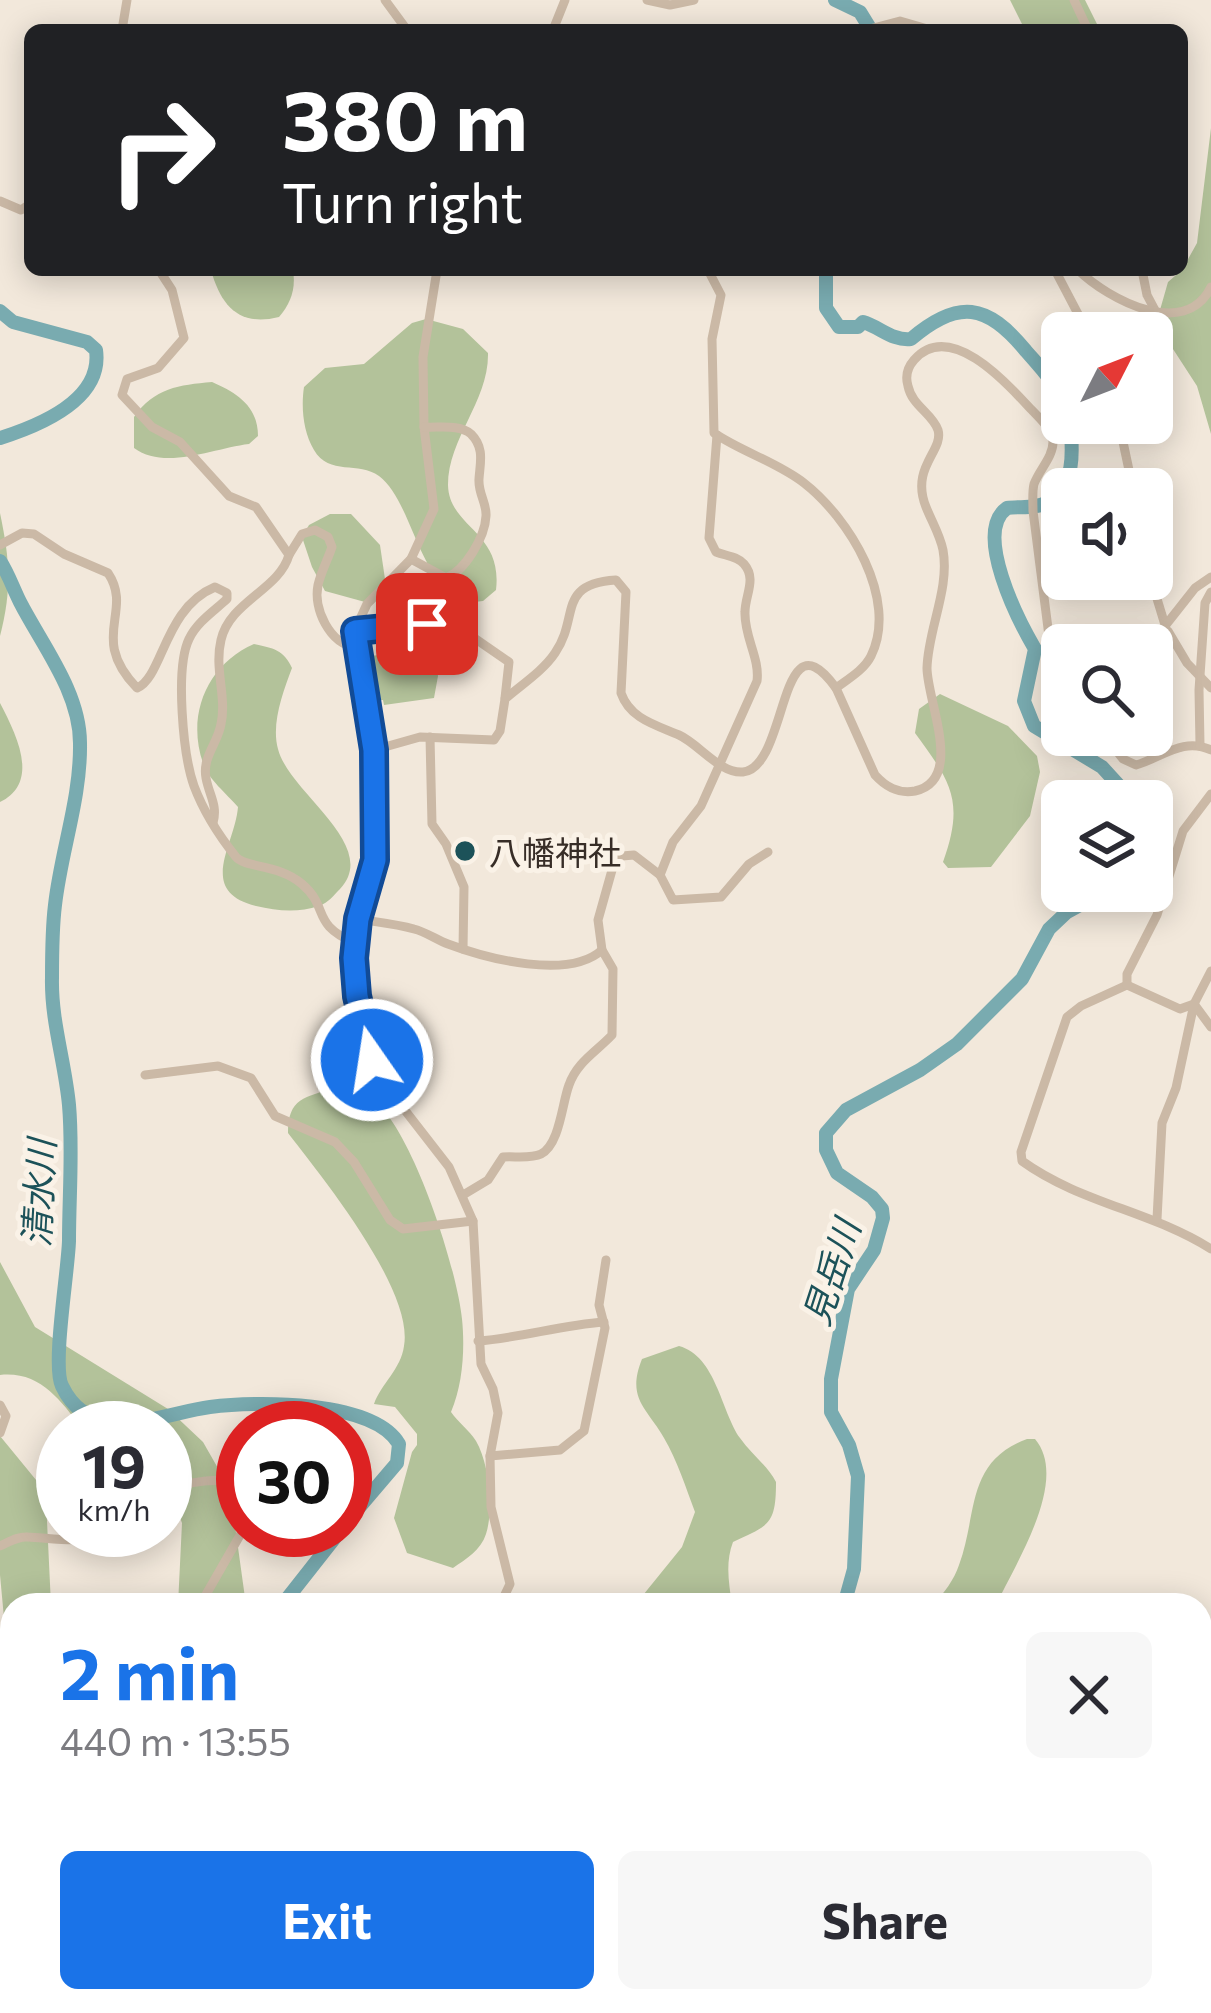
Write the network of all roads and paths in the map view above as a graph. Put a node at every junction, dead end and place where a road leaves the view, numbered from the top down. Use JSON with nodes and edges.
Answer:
{"nodes":[{"id":1,"x":647,"y":0,"type":"edge"},
{"id":2,"x":694,"y":0,"type":"edge"},
{"id":3,"x":164,"y":276,"type":"edge"},
{"id":4,"x":436,"y":276,"type":"edge"},
{"id":5,"x":711,"y":276,"type":"edge"},
{"id":6,"x":1058,"y":276,"type":"edge"},
{"id":7,"x":1086,"y":276,"type":"edge"},
{"id":8,"x":1143,"y":276,"type":"edge"},
{"id":9,"x":1211,"y":287,"type":"edge"},
{"id":10,"x":1077,"y":312,"type":"edge"},
{"id":11,"x":1156,"y":312,"type":"junction"},
{"id":12,"x":424,"y":428,"type":"junction"},
{"id":13,"x":717,"y":435,"type":"junction"},
{"id":14,"x":0,"y":545,"type":"edge"},
{"id":15,"x":290,"y":555,"type":"junction"},
{"id":16,"x":411,"y":560,"type":"junction"},
{"id":17,"x":1211,"y":578,"type":"edge"},
{"id":18,"x":1211,"y":592,"type":"edge"},
{"id":19,"x":1048,"y":624,"type":"edge"},
{"id":20,"x":1170,"y":624,"type":"edge"},
{"id":21,"x":355,"y":631,"type":"junction"},
{"id":22,"x":1173,"y":639,"type":"edge"},
{"id":23,"x":355,"y":647,"type":"junction"},
{"id":24,"x":836,"y":688,"type":"junction"},
{"id":25,"x":1211,"y":688,"type":"edge"},
{"id":26,"x":505,"y":699,"type":"junction"},
{"id":27,"x":430,"y":737,"type":"junction"},
{"id":28,"x":1206,"y":747,"type":"edge"},
{"id":29,"x":1173,"y":749,"type":"edge"},
{"id":30,"x":374,"y":750,"type":"junction"},
{"id":31,"x":1121,"y":756,"type":"edge"},
{"id":32,"x":1157,"y":756,"type":"edge"},
{"id":33,"x":720,"y":764,"type":"junction"},
{"id":34,"x":1211,"y":794,"type":"edge"},
{"id":35,"x":212,"y":823,"type":"junction"},
{"id":36,"x":768,"y":852,"type":"dead end"},
{"id":37,"x":659,"y":875,"type":"junction"},
{"id":38,"x":358,"y":919,"type":"junction"},
{"id":39,"x":355,"y":943,"type":"junction"},
{"id":40,"x":463,"y":949,"type":"junction"},
{"id":41,"x":602,"y":950,"type":"junction"},
{"id":42,"x":1211,"y":971,"type":"edge"},
{"id":43,"x":1127,"y":985,"type":"junction"},
{"id":44,"x":1194,"y":1004,"type":"junction"},
{"id":45,"x":1211,"y":1027,"type":"edge"},
{"id":46,"x":145,"y":1075,"type":"dead end"},
{"id":47,"x":463,"y":1195,"type":"junction"},
{"id":48,"x":1157,"y":1220,"type":"junction"},
{"id":49,"x":472,"y":1221,"type":"junction"},
{"id":50,"x":1211,"y":1249,"type":"edge"},
{"id":51,"x":606,"y":1260,"type":"dead end"},
{"id":52,"x":604,"y":1322,"type":"junction"},
{"id":53,"x":478,"y":1341,"type":"junction"},
{"id":54,"x":0,"y":1405,"type":"edge"},
{"id":55,"x":0,"y":1433,"type":"edge"},
{"id":56,"x":490,"y":1456,"type":"junction"},
{"id":57,"x":36,"y":1536,"type":"edge"},
{"id":58,"x":0,"y":1546,"type":"edge"},
{"id":59,"x":228,"y":1557,"type":"edge"},
{"id":60,"x":207,"y":1593,"type":"edge"},
{"id":61,"x":507,"y":1593,"type":"edge"}],
"edges":[{"from":1,"to":2,"type":"street"},
{"from":3,"to":15,"type":"street"},
{"from":4,"to":12,"type":"street"},
{"from":5,"to":13,"type":"street"},
{"from":6,"to":10,"type":"street"},
{"from":7,"to":11,"type":"street"},
{"from":8,"to":11,"type":"street"},
{"from":9,"to":11,"type":"street"},
{"from":12,"to":16,"type":"street"},
{"from":12,"to":16,"type":"street"},
{"from":13,"to":24,"type":"street"},
{"from":13,"to":33,"type":"street"},
{"from":14,"to":35,"type":"street"},
{"from":15,"to":23,"type":"street"},
{"from":15,"to":35,"type":"street"},
{"from":16,"to":21,"type":"street"},
{"from":17,"to":20,"type":"street"},
{"from":18,"to":28,"type":"street"},
{"from":19,"to":24,"type":"street"},
{"from":21,"to":23,"type":"street"},
{"from":21,"to":26,"type":"street"},
{"from":22,"to":25,"type":"street","bridge":true},
{"from":23,"to":30,"type":"street"},
{"from":24,"to":33,"type":"street"},
{"from":26,"to":27,"type":"street"},
{"from":26,"to":33,"type":"street"},
{"from":27,"to":30,"type":"street"},
{"from":27,"to":40,"type":"street"},
{"from":28,"to":29,"type":"street"},
{"from":30,"to":38,"type":"street"},
{"from":31,"to":32,"type":"street"},
{"from":33,"to":37,"type":"street"},
{"from":34,"to":43,"type":"street"},
{"from":35,"to":39,"type":"street"},
{"from":36,"to":37,"type":"street"},
{"from":37,"to":41,"type":"street"},
{"from":38,"to":39,"type":"street"},
{"from":38,"to":40,"type":"street"},
{"from":39,"to":47,"type":"street"},
{"from":40,"to":41,"type":"street"},
{"from":41,"to":47,"type":"street"},
{"from":42,"to":44,"type":"street"},
{"from":43,"to":44,"type":"street"},
{"from":43,"to":48,"type":"street"},
{"from":44,"to":45,"type":"street"},
{"from":44,"to":48,"type":"street"},
{"from":46,"to":49,"type":"street"},
{"from":47,"to":49,"type":"street"},
{"from":48,"to":50,"type":"street"},
{"from":49,"to":53,"type":"street"},
{"from":51,"to":52,"type":"street"},
{"from":52,"to":53,"type":"street"},
{"from":52,"to":56,"type":"street"},
{"from":53,"to":56,"type":"street"},
{"from":54,"to":55,"type":"street"},
{"from":56,"to":61,"type":"street"},
{"from":57,"to":58,"type":"street"},
{"from":59,"to":60,"type":"street"}]}
